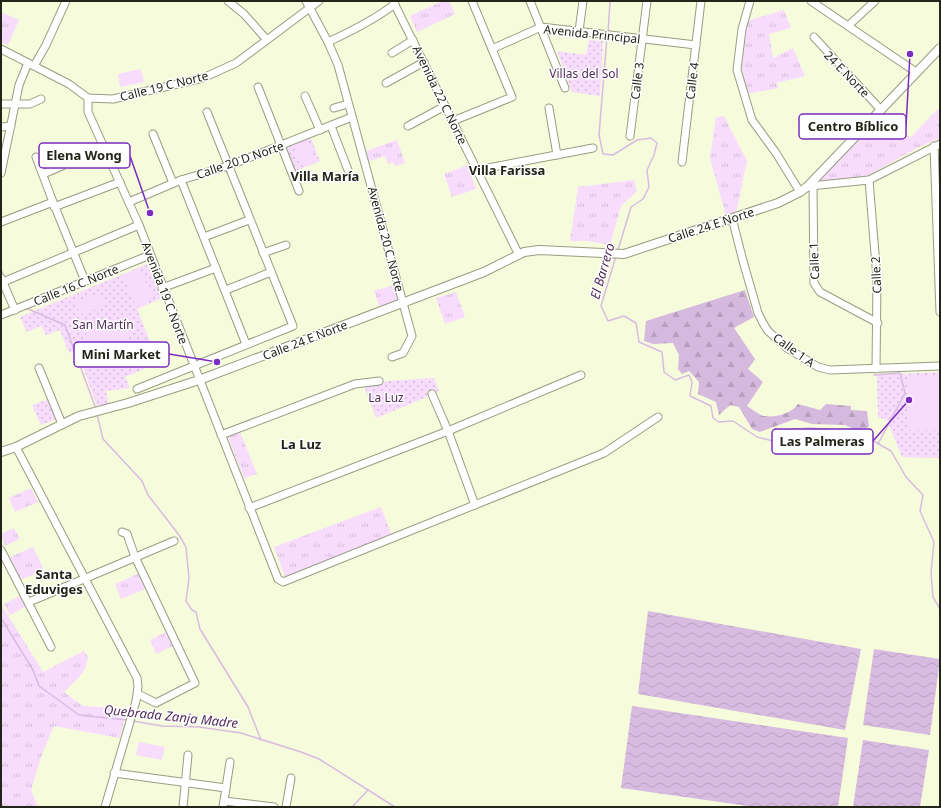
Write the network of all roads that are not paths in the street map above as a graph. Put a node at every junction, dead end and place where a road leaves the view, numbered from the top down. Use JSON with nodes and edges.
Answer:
{"nodes":[{"id":1,"x":66,"y":1,"type":"edge"},
{"id":2,"x":228,"y":1,"type":"edge"},
{"id":3,"x":319,"y":1,"type":"edge"},
{"id":4,"x":472,"y":1,"type":"edge"},
{"id":5,"x":530,"y":1,"type":"edge"},
{"id":6,"x":583,"y":1,"type":"edge"},
{"id":7,"x":647,"y":1,"type":"edge"},
{"id":8,"x":701,"y":1,"type":"edge"},
{"id":9,"x":750,"y":1,"type":"edge"},
{"id":10,"x":811,"y":1,"type":"edge"},
{"id":11,"x":875,"y":1,"type":"edge"},
{"id":12,"x":394,"y":2,"type":"edge"},
{"id":13,"x":308,"y":4,"type":"edge"},
{"id":14,"x":848,"y":26,"type":"junction"},
{"id":15,"x":541,"y":27,"type":"junction"},
{"id":16,"x":579,"y":31,"type":"junction"},
{"id":17,"x":814,"y":37,"type":"dead end"},
{"id":18,"x":642,"y":39,"type":"junction"},
{"id":19,"x":267,"y":40,"type":"junction"},
{"id":20,"x":413,"y":40,"type":"junction"},
{"id":21,"x":328,"y":42,"type":"junction"},
{"id":22,"x":696,"y":45,"type":"junction"},
{"id":23,"x":940,"y":48,"type":"edge"},
{"id":24,"x":1,"y":49,"type":"edge"},
{"id":25,"x":492,"y":49,"type":"junction"},
{"id":26,"x":392,"y":53,"type":"dead end"},
{"id":27,"x":424,"y":62,"type":"junction"},
{"id":28,"x":31,"y":65,"type":"junction"},
{"id":29,"x":916,"y":72,"type":"junction"},
{"id":30,"x":386,"y":83,"type":"dead end"},
{"id":31,"x":258,"y":87,"type":"dead end"},
{"id":32,"x":565,"y":88,"type":"dead end"},
{"id":33,"x":305,"y":96,"type":"dead end"},
{"id":34,"x":88,"y":98,"type":"junction"},
{"id":35,"x":41,"y":99,"type":"dead end"},
{"id":36,"x":16,"y":103,"type":"junction"},
{"id":37,"x":1,"y":104,"type":"edge"},
{"id":38,"x":348,"y":104,"type":"junction"},
{"id":39,"x":445,"y":106,"type":"junction"},
{"id":40,"x":334,"y":108,"type":"dead end"},
{"id":41,"x":549,"y":108,"type":"dead end"},
{"id":42,"x":881,"y":110,"type":"junction"},
{"id":43,"x":207,"y":112,"type":"dead end"},
{"id":44,"x":352,"y":118,"type":"junction"},
{"id":45,"x":452,"y":120,"type":"junction"},
{"id":46,"x":11,"y":126,"type":"junction"},
{"id":47,"x":332,"y":126,"type":"junction"},
{"id":48,"x":408,"y":126,"type":"dead end"},
{"id":49,"x":1,"y":127,"type":"edge"},
{"id":50,"x":320,"y":130,"type":"junction"},
{"id":51,"x":153,"y":134,"type":"dead end"},
{"id":52,"x":630,"y":136,"type":"dead end"},
{"id":53,"x":937,"y":145,"type":"edge"},
{"id":54,"x":280,"y":146,"type":"junction"},
{"id":55,"x":593,"y":148,"type":"dead end"},
{"id":56,"x":557,"y":155,"type":"junction"},
{"id":57,"x":36,"y":157,"type":"dead end"},
{"id":58,"x":682,"y":162,"type":"dead end"},
{"id":59,"x":62,"y":166,"type":"dead end"},
{"id":60,"x":228,"y":166,"type":"junction"},
{"id":61,"x":348,"y":170,"type":"dead end"},
{"id":62,"x":477,"y":170,"type":"junction"},
{"id":63,"x":1,"y":173,"type":"edge"},
{"id":64,"x":43,"y":174,"type":"junction"},
{"id":65,"x":181,"y":180,"type":"junction"},
{"id":66,"x":869,"y":180,"type":"junction"},
{"id":67,"x":120,"y":182,"type":"junction"},
{"id":68,"x":173,"y":183,"type":"junction"},
{"id":69,"x":810,"y":186,"type":"junction"},
{"id":70,"x":299,"y":191,"type":"dead end"},
{"id":71,"x":800,"y":192,"type":"junction"},
{"id":72,"x":129,"y":202,"type":"junction"},
{"id":73,"x":54,"y":205,"type":"junction"},
{"id":74,"x":732,"y":218,"type":"junction"},
{"id":75,"x":249,"y":220,"type":"junction"},
{"id":76,"x":1,"y":222,"type":"edge"},
{"id":77,"x":139,"y":225,"type":"junction"},
{"id":78,"x":204,"y":237,"type":"junction"},
{"id":79,"x":286,"y":245,"type":"dead end"},
{"id":80,"x":74,"y":251,"type":"junction"},
{"id":81,"x":263,"y":253,"type":"junction"},
{"id":82,"x":150,"y":255,"type":"junction"},
{"id":83,"x":519,"y":255,"type":"junction"},
{"id":84,"x":216,"y":268,"type":"junction"},
{"id":85,"x":271,"y":272,"type":"junction"},
{"id":86,"x":4,"y":280,"type":"edge"},
{"id":87,"x":85,"y":281,"type":"junction"},
{"id":88,"x":162,"y":288,"type":"junction"},
{"id":89,"x":226,"y":290,"type":"junction"},
{"id":90,"x":403,"y":303,"type":"junction"},
{"id":91,"x":17,"y":309,"type":"junction"},
{"id":92,"x":940,"y":312,"type":"edge"},
{"id":93,"x":1,"y":315,"type":"edge"},
{"id":94,"x":878,"y":323,"type":"junction"},
{"id":95,"x":246,"y":344,"type":"junction"},
{"id":96,"x":392,"y":357,"type":"dead end"},
{"id":97,"x":194,"y":365,"type":"junction"},
{"id":98,"x":940,"y":366,"type":"edge"},
{"id":99,"x":39,"y":368,"type":"dead end"},
{"id":100,"x":876,"y":369,"type":"junction"},
{"id":101,"x":581,"y":375,"type":"dead end"},
{"id":102,"x":199,"y":380,"type":"junction"},
{"id":103,"x":379,"y":381,"type":"dead end"},
{"id":104,"x":137,"y":389,"type":"dead end"},
{"id":105,"x":432,"y":394,"type":"dead end"},
{"id":106,"x":658,"y":417,"type":"dead end"},
{"id":107,"x":62,"y":424,"type":"junction"},
{"id":108,"x":448,"y":431,"type":"junction"},
{"id":109,"x":221,"y":435,"type":"junction"},
{"id":110,"x":16,"y":447,"type":"junction"},
{"id":111,"x":1,"y":452,"type":"edge"},
{"id":112,"x":475,"y":505,"type":"junction"},
{"id":113,"x":249,"y":508,"type":"junction"},
{"id":114,"x":122,"y":532,"type":"dead end"},
{"id":115,"x":174,"y":541,"type":"dead end"},
{"id":116,"x":1,"y":550,"type":"edge"},
{"id":117,"x":136,"y":557,"type":"junction"},
{"id":118,"x":84,"y":579,"type":"junction"},
{"id":119,"x":29,"y":602,"type":"junction"},
{"id":120,"x":51,"y":647,"type":"dead end"},
{"id":121,"x":138,"y":694,"type":"junction"},
{"id":122,"x":188,"y":755,"type":"dead end"},
{"id":123,"x":230,"y":762,"type":"dead end"},
{"id":124,"x":114,"y":773,"type":"junction"},
{"id":125,"x":291,"y":778,"type":"dead end"},
{"id":126,"x":185,"y":782,"type":"junction"},
{"id":127,"x":226,"y":788,"type":"junction"},
{"id":128,"x":223,"y":804,"type":"edge"},
{"id":129,"x":105,"y":807,"type":"edge"},
{"id":130,"x":183,"y":807,"type":"edge"},
{"id":131,"x":274,"y":807,"type":"edge"},
{"id":132,"x":286,"y":807,"type":"edge"}],
"edges":[{"from":1,"to":28,"type":"street"},
{"from":2,"to":19,"type":"street"},
{"from":3,"to":13,"type":"street","name":"Calle 19 C Norte"},
{"from":4,"to":25,"type":"street"},
{"from":5,"to":15,"type":"street"},
{"from":6,"to":16,"type":"street"},
{"from":7,"to":18,"type":"street","name":"Calle 3"},
{"from":8,"to":22,"type":"street","name":"Calle 4"},
{"from":9,"to":71,"type":"street"},
{"from":10,"to":14,"type":"street"},
{"from":11,"to":14,"type":"street"},
{"from":12,"to":20,"type":"street","name":"Avenida 22 C Norte"},
{"from":12,"to":21,"type":"street"},
{"from":13,"to":19,"type":"street","name":"Calle 19 C Norte"},
{"from":13,"to":21,"type":"street","name":"Avenida 20 C Norte"},
{"from":14,"to":29,"type":"street"},
{"from":15,"to":16,"type":"street","name":"Avenida Principal"},
{"from":15,"to":25,"type":"street","name":"Avenida Principal"},
{"from":15,"to":32,"type":"street"},
{"from":16,"to":18,"type":"street","name":"Avenida Principal"},
{"from":17,"to":42,"type":"street","name":"24 E Norte"},
{"from":18,"to":22,"type":"street","name":"Avenida Principal"},
{"from":18,"to":52,"type":"street","name":"Calle 3"},
{"from":19,"to":34,"type":"street","name":"Calle 19 C Norte"},
{"from":20,"to":26,"type":"street"},
{"from":20,"to":27,"type":"street","name":"Avenida 22 C Norte"},
{"from":21,"to":38,"type":"street","name":"Avenida 20 C Norte"},
{"from":22,"to":58,"type":"street","name":"Calle 4"},
{"from":23,"to":29,"type":"main road"},
{"from":24,"to":28,"type":"street"},
{"from":25,"to":45,"type":"street"},
{"from":27,"to":30,"type":"street"},
{"from":27,"to":39,"type":"street","name":"Avenida 22 C Norte"},
{"from":28,"to":34,"type":"street"},
{"from":28,"to":36,"type":"street"},
{"from":29,"to":42,"type":"main road"},
{"from":31,"to":54,"type":"street"},
{"from":33,"to":50,"type":"street"},
{"from":34,"to":67,"type":"street","name":"Avenida 19 C Norte"},
{"from":35,"to":36,"type":"street"},
{"from":36,"to":37,"type":"street"},
{"from":36,"to":46,"type":"street"},
{"from":38,"to":40,"type":"street"},
{"from":38,"to":44,"type":"street","name":"Avenida 20 C Norte"},
{"from":39,"to":45,"type":"street","name":"Avenida 22 C Norte"},
{"from":39,"to":48,"type":"street"},
{"from":41,"to":56,"type":"street"},
{"from":42,"to":69,"type":"main road"},
{"from":43,"to":60,"type":"street"},
{"from":44,"to":47,"type":"street","name":"Calle 20 D Norte"},
{"from":44,"to":90,"type":"street","name":"Avenida 20 C Norte"},
{"from":45,"to":62,"type":"street","name":"Avenida 22 C Norte"},
{"from":46,"to":49,"type":"street"},
{"from":46,"to":63,"type":"street"},
{"from":47,"to":50,"type":"street","name":"Calle 20 D Norte"},
{"from":47,"to":61,"type":"street"},
{"from":50,"to":54,"type":"street","name":"Calle 20 D Norte"},
{"from":51,"to":68,"type":"street"},
{"from":53,"to":66,"type":"street"},
{"from":53,"to":92,"type":"street"},
{"from":54,"to":60,"type":"street","name":"Calle 20 D Norte"},
{"from":54,"to":70,"type":"street"},
{"from":55,"to":56,"type":"street"},
{"from":56,"to":62,"type":"street"},
{"from":57,"to":64,"type":"street"},
{"from":59,"to":64,"type":"street"},
{"from":60,"to":65,"type":"street","name":"Calle 20 D Norte"},
{"from":60,"to":75,"type":"street"},
{"from":62,"to":83,"type":"street","name":"Avenida 22 C Norte"},
{"from":64,"to":73,"type":"street"},
{"from":65,"to":68,"type":"street","name":"Calle 20 D Norte"},
{"from":65,"to":78,"type":"street"},
{"from":66,"to":69,"type":"street"},
{"from":66,"to":94,"type":"street","name":"Calle 2"},
{"from":67,"to":72,"type":"street","name":"Avenida 19 C Norte"},
{"from":67,"to":73,"type":"street"},
{"from":68,"to":72,"type":"street","name":"Calle 20 D Norte"},
{"from":69,"to":71,"type":"main road","name":"Calle 24 E Norte"},
{"from":69,"to":94,"type":"street","name":"Calle 1"},
{"from":71,"to":74,"type":"main road","name":"Calle 24 E Norte"},
{"from":72,"to":77,"type":"street","name":"Avenida 19 C Norte"},
{"from":73,"to":76,"type":"street"},
{"from":73,"to":80,"type":"street"},
{"from":74,"to":83,"type":"main road","name":"Calle 24 E Norte"},
{"from":74,"to":100,"type":"street","name":"Calle 1 A"},
{"from":75,"to":78,"type":"street"},
{"from":75,"to":81,"type":"street"},
{"from":77,"to":80,"type":"street"},
{"from":77,"to":82,"type":"street","name":"Avenida 19 C Norte"},
{"from":78,"to":84,"type":"street"},
{"from":79,"to":81,"type":"street"},
{"from":80,"to":86,"type":"street"},
{"from":80,"to":87,"type":"street"},
{"from":81,"to":85,"type":"street"},
{"from":82,"to":87,"type":"street","name":"Calle 16 C Norte"},
{"from":82,"to":88,"type":"street","name":"Avenida 19 C Norte"},
{"from":83,"to":90,"type":"main road","name":"Calle 24 E Norte"},
{"from":84,"to":88,"type":"street"},
{"from":84,"to":89,"type":"street"},
{"from":85,"to":89,"type":"street"},
{"from":85,"to":95,"type":"street"},
{"from":86,"to":91,"type":"street"},
{"from":87,"to":91,"type":"street","name":"Calle 16 C Norte"},
{"from":88,"to":97,"type":"street","name":"Avenida 19 C Norte"},
{"from":89,"to":95,"type":"street"},
{"from":90,"to":96,"type":"street","name":"Avenida 20 C Norte"},
{"from":90,"to":102,"type":"main road","name":"Calle 24 E Norte"},
{"from":91,"to":93,"type":"street","name":"Calle 16 C Norte"},
{"from":94,"to":100,"type":"street","name":"Calle 2"},
{"from":95,"to":97,"type":"street"},
{"from":97,"to":102,"type":"street","name":"Avenida 19 C Norte"},
{"from":97,"to":104,"type":"street"},
{"from":98,"to":100,"type":"street","name":"Calle 1 A"},
{"from":99,"to":107,"type":"street"},
{"from":101,"to":108,"type":"street"},
{"from":102,"to":107,"type":"main road","name":"Calle 24 E Norte"},
{"from":102,"to":109,"type":"street","name":"Avenida 19 C Norte"},
{"from":103,"to":109,"type":"street"},
{"from":105,"to":108,"type":"street"},
{"from":106,"to":112,"type":"street"},
{"from":107,"to":110,"type":"main road","name":"Calle 24 E Norte"},
{"from":108,"to":112,"type":"street"},
{"from":108,"to":113,"type":"street"},
{"from":109,"to":113,"type":"street","name":"Avenida 19 C Norte"},
{"from":110,"to":111,"type":"main road","name":"Calle 24 E Norte"},
{"from":110,"to":118,"type":"street"},
{"from":112,"to":113,"type":"street","name":"Avenida 19 C Norte"},
{"from":114,"to":117,"type":"street"},
{"from":115,"to":117,"type":"street"},
{"from":116,"to":119,"type":"street"},
{"from":117,"to":118,"type":"street"},
{"from":117,"to":121,"type":"street"},
{"from":118,"to":119,"type":"street"},
{"from":118,"to":121,"type":"street"},
{"from":119,"to":120,"type":"street"},
{"from":121,"to":124,"type":"street"},
{"from":122,"to":126,"type":"street"},
{"from":123,"to":127,"type":"street"},
{"from":124,"to":126,"type":"street"},
{"from":124,"to":129,"type":"street"},
{"from":125,"to":132,"type":"street"},
{"from":126,"to":127,"type":"street"},
{"from":126,"to":130,"type":"street"},
{"from":127,"to":128,"type":"street"},
{"from":128,"to":131,"type":"street"}]}
